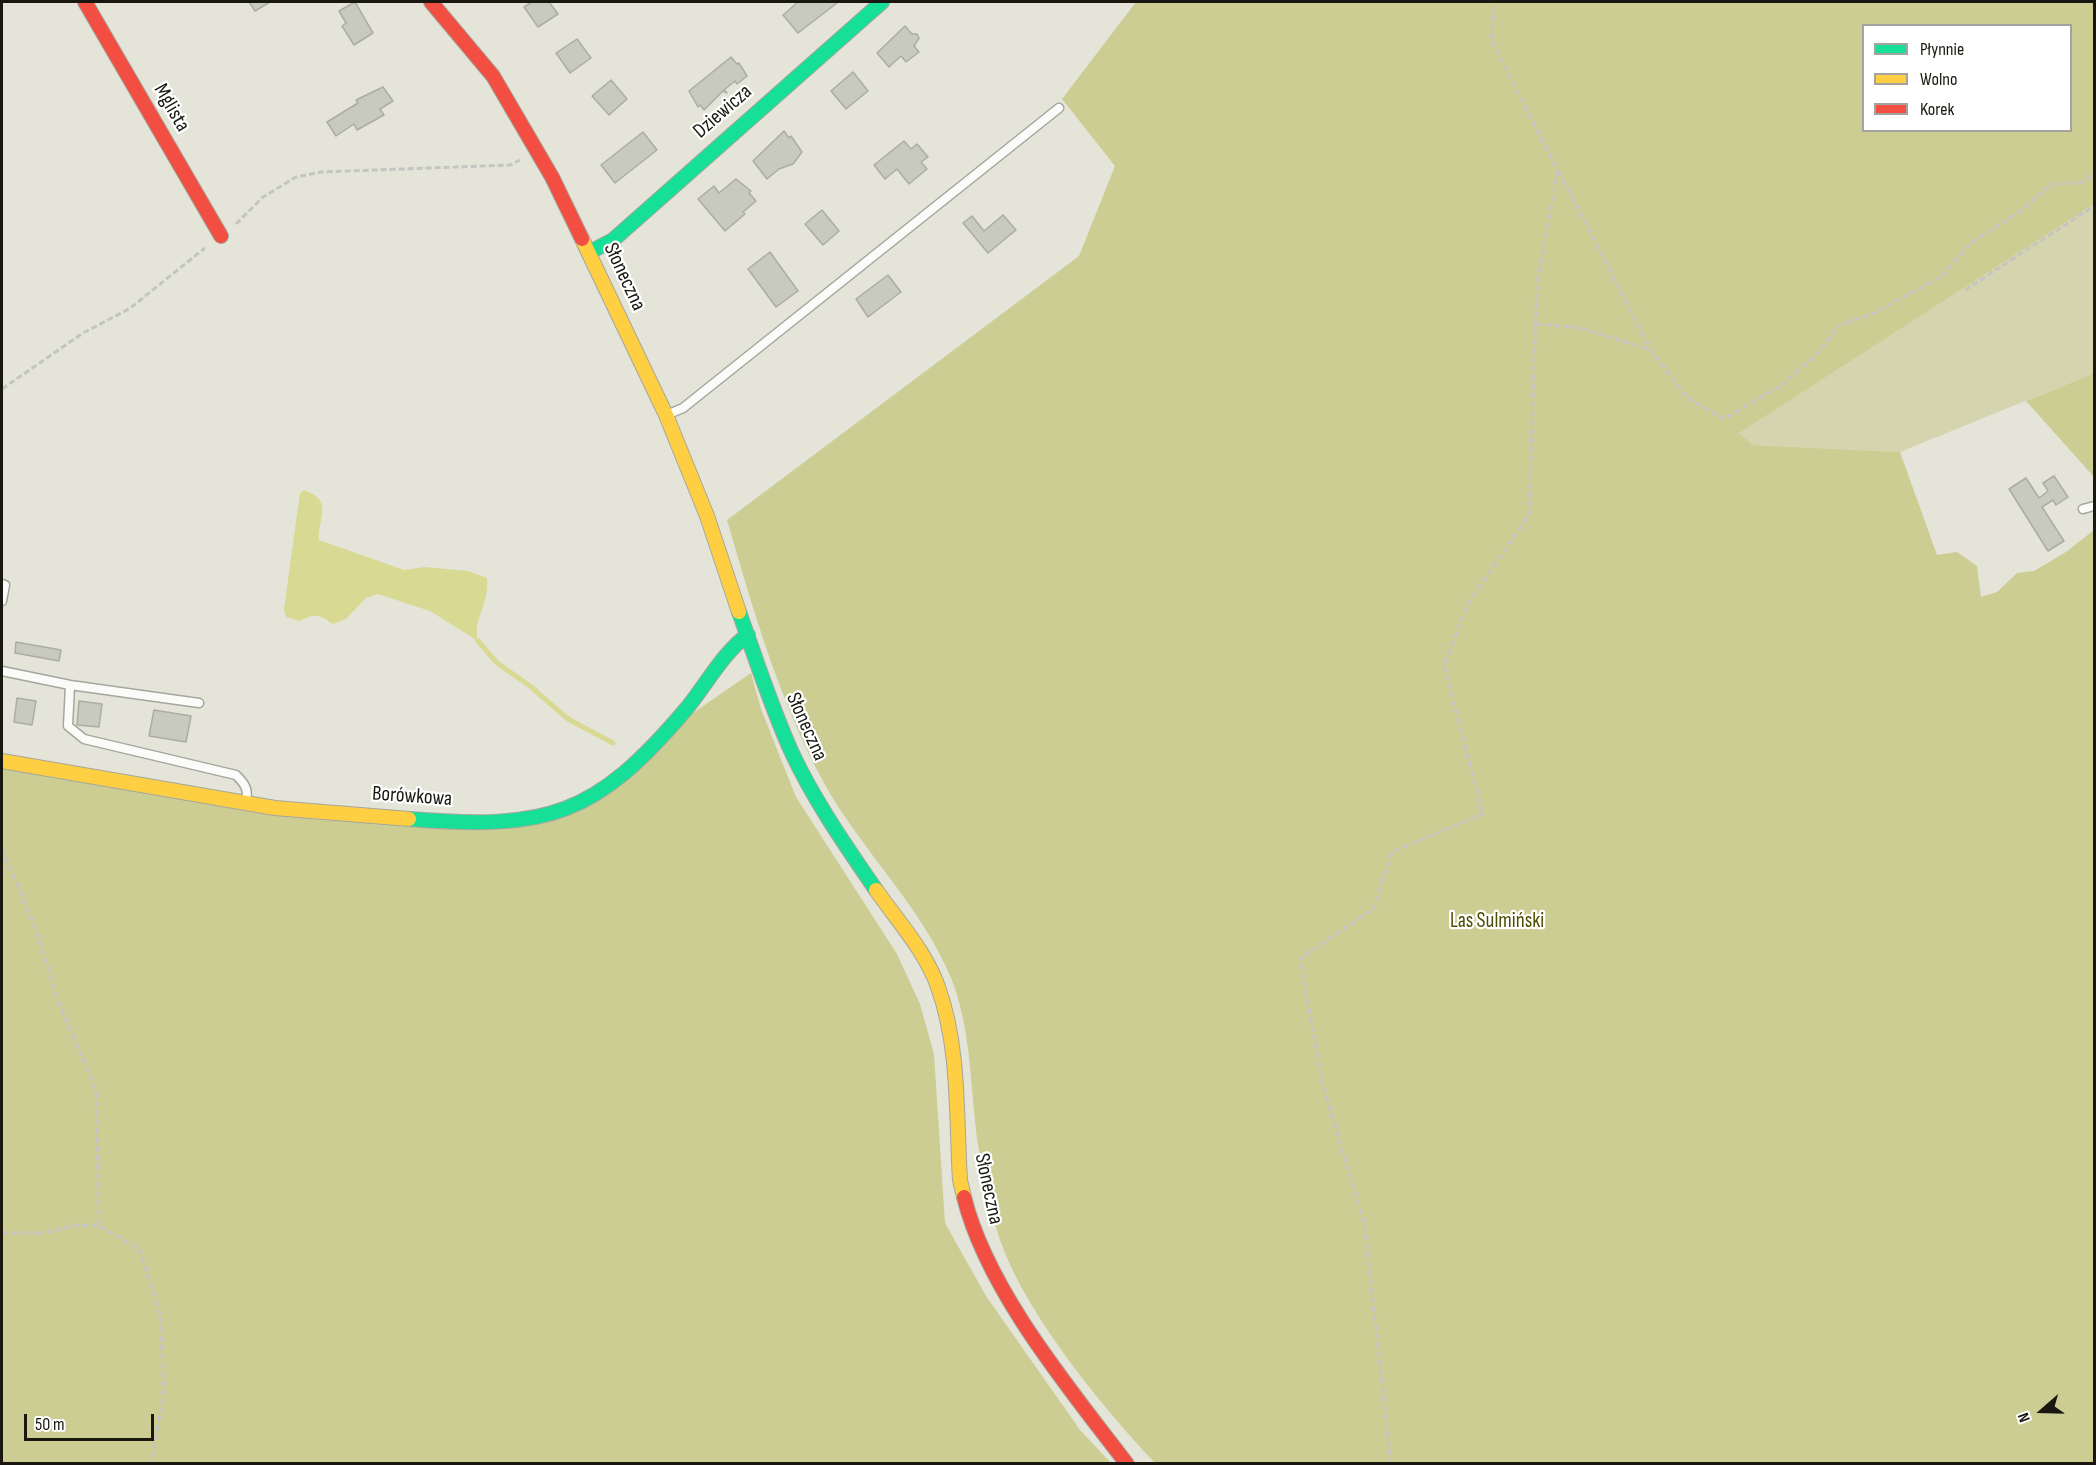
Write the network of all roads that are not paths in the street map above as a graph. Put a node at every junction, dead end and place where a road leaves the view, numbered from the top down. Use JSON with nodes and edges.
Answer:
{"nodes":[{"id":1,"x":85,"y":2,"type":"edge"},
{"id":2,"x":431,"y":2,"type":"edge"},
{"id":3,"x":882,"y":2,"type":"edge"},
{"id":4,"x":1059,"y":108,"type":"dead end"},
{"id":5,"x":221,"y":236,"type":"road end"},
{"id":6,"x":590,"y":252,"type":"junction"},
{"id":7,"x":666,"y":415,"type":"junction"},
{"id":8,"x":2094,"y":506,"type":"edge"},
{"id":9,"x":2083,"y":509,"type":"dead end"},
{"id":10,"x":2,"y":584,"type":"edge"},
{"id":11,"x":2,"y":601,"type":"edge"},
{"id":12,"x":748,"y":634,"type":"junction"},
{"id":13,"x":2,"y":671,"type":"edge"},
{"id":14,"x":70,"y":685,"type":"junction"},
{"id":15,"x":199,"y":703,"type":"dead end"},
{"id":16,"x":2,"y":760,"type":"edge"},
{"id":17,"x":245,"y":802,"type":"junction"},
{"id":18,"x":1126,"y":1464,"type":"edge"}],
"edges":[{"from":1,"to":5,"type":"street","name":"Mglista"},
{"from":2,"to":6,"type":"street","name":"Słoneczna"},
{"from":3,"to":6,"type":"street","name":"Dziewicza"},
{"from":4,"to":7,"type":"lane"},
{"from":6,"to":7,"type":"street","name":"Słoneczna"},
{"from":7,"to":12,"type":"street","name":"Słoneczna"},
{"from":8,"to":9,"type":"lane"},
{"from":10,"to":11,"type":"lane"},
{"from":12,"to":17,"type":"street","name":"Borówkowa"},
{"from":12,"to":18,"type":"street","name":"Słoneczna"},
{"from":13,"to":14,"type":"lane"},
{"from":14,"to":15,"type":"lane"},
{"from":14,"to":17,"type":"lane"},
{"from":16,"to":17,"type":"street","name":"Borówkowa"}]}
